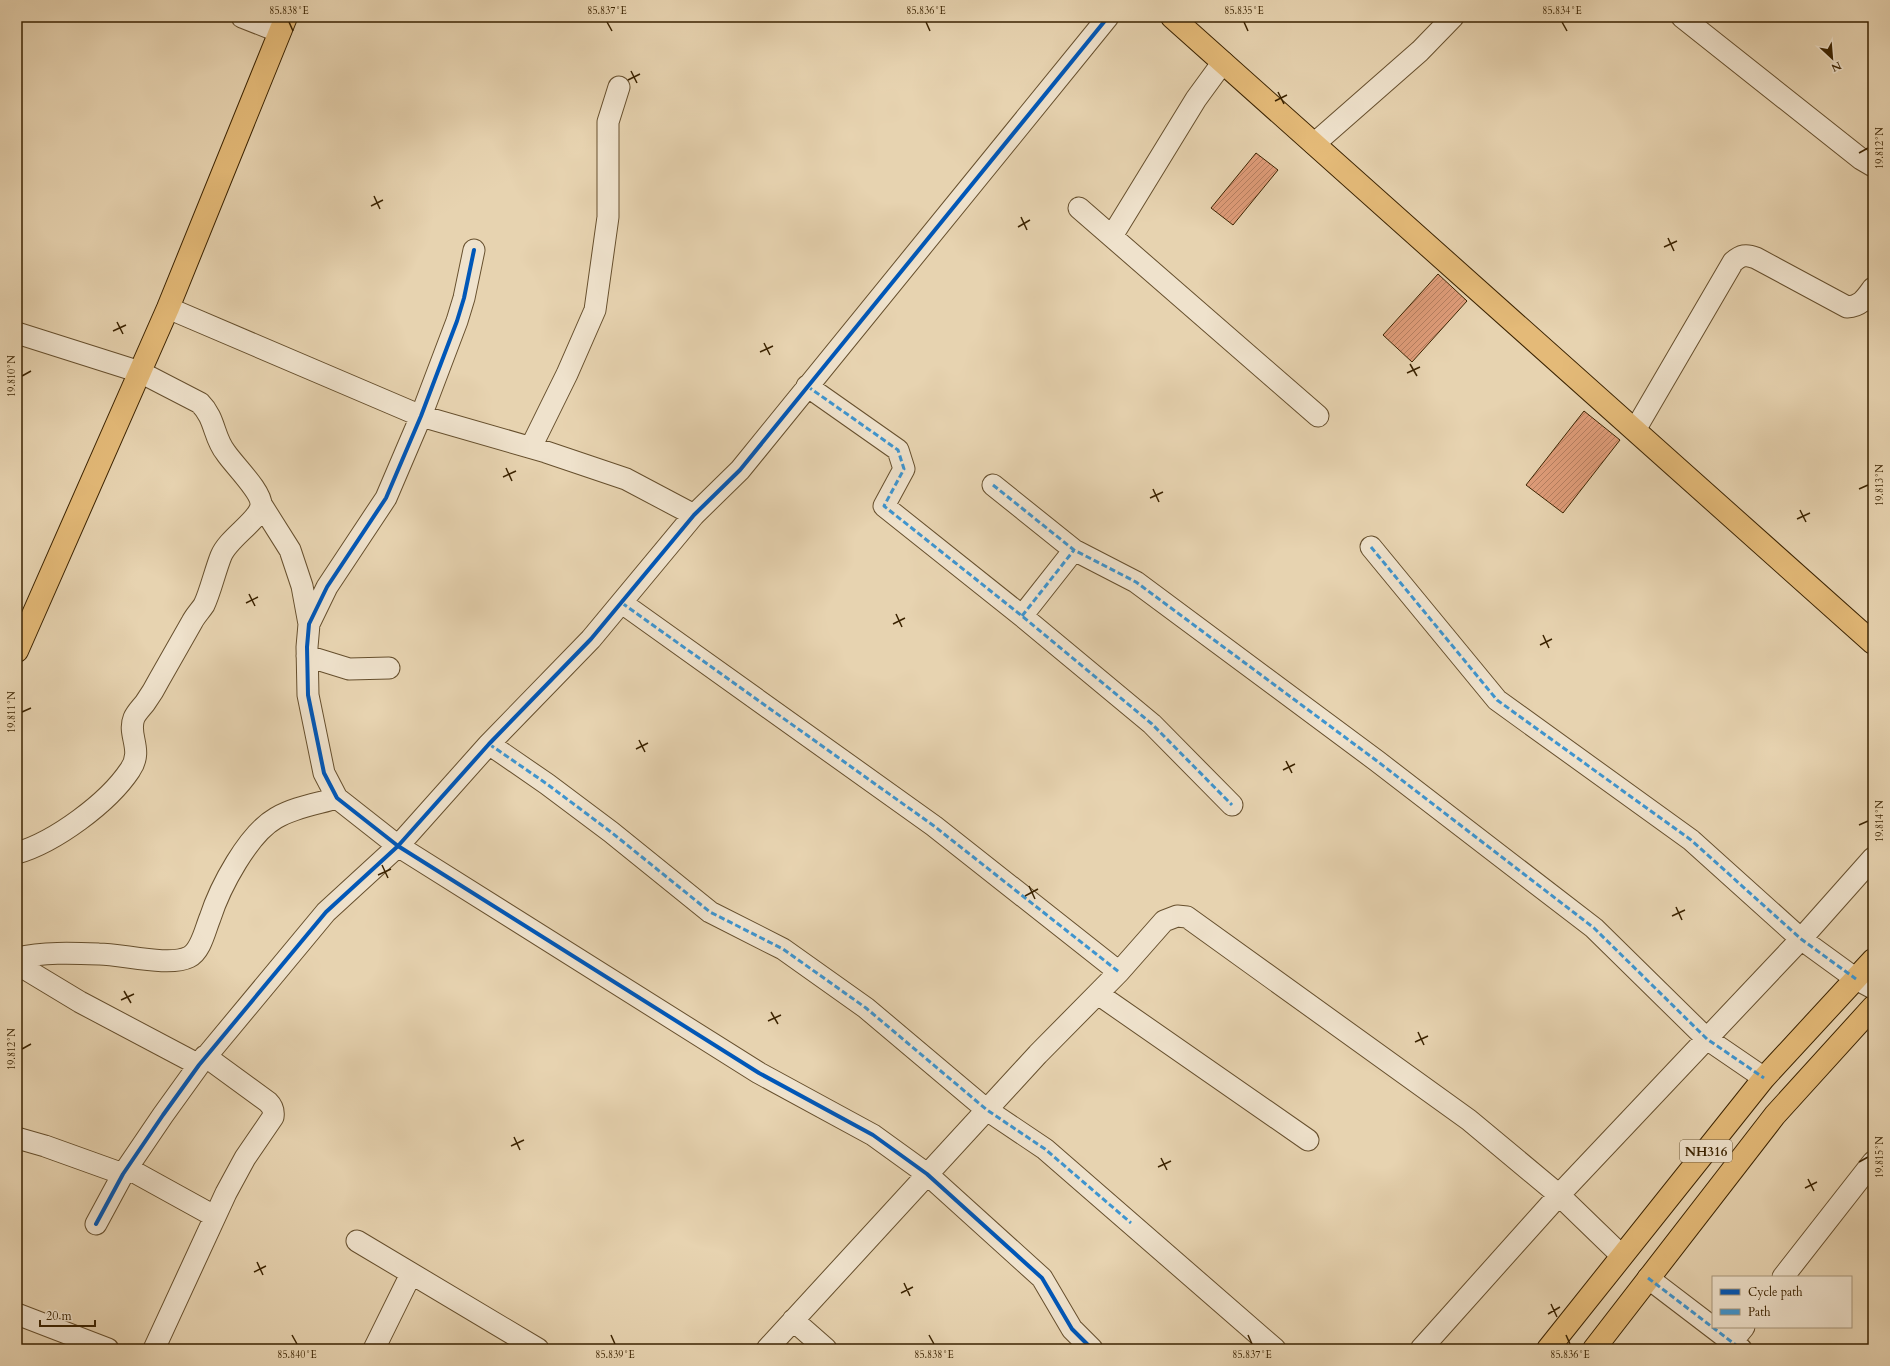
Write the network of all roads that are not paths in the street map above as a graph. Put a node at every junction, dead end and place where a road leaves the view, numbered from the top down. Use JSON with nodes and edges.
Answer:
{"nodes":[{"id":1,"x":242,"y":17,"type":"edge"},
{"id":2,"x":1108,"y":17,"type":"edge"},
{"id":3,"x":1172,"y":17,"type":"edge"},
{"id":4,"x":1453,"y":17,"type":"edge"},
{"id":5,"x":1682,"y":17,"type":"edge"},
{"id":6,"x":283,"y":25,"type":"edge"},
{"id":7,"x":1223,"y":62,"type":"junction"},
{"id":8,"x":618,"y":87,"type":"dead end"},
{"id":9,"x":1314,"y":144,"type":"junction"},
{"id":10,"x":1873,"y":166,"type":"edge"},
{"id":11,"x":1079,"y":208,"type":"dead end"},
{"id":12,"x":1112,"y":236,"type":"junction"},
{"id":13,"x":474,"y":250,"type":"dead end"},
{"id":14,"x":1873,"y":288,"type":"edge"},
{"id":15,"x":168,"y":308,"type":"junction"},
{"id":16,"x":17,"y":333,"type":"edge"},
{"id":17,"x":140,"y":372,"type":"junction"},
{"id":18,"x":807,"y":386,"type":"junction"},
{"id":19,"x":421,"y":416,"type":"junction"},
{"id":20,"x":1318,"y":416,"type":"dead end"},
{"id":21,"x":1635,"y":430,"type":"junction"},
{"id":22,"x":531,"y":447,"type":"junction"},
{"id":23,"x":993,"y":485,"type":"dead end"},
{"id":24,"x":261,"y":504,"type":"junction"},
{"id":25,"x":694,"y":515,"type":"junction"},
{"id":26,"x":1371,"y":547,"type":"dead end"},
{"id":27,"x":1074,"y":550,"type":"junction"},
{"id":28,"x":622,"y":603,"type":"junction"},
{"id":29,"x":1022,"y":616,"type":"junction"},
{"id":30,"x":309,"y":624,"type":"junction"},
{"id":31,"x":1873,"y":643,"type":"edge"},
{"id":32,"x":17,"y":651,"type":"edge"},
{"id":33,"x":307,"y":656,"type":"junction"},
{"id":34,"x":389,"y":668,"type":"dead end"},
{"id":35,"x":489,"y":744,"type":"junction"},
{"id":36,"x":337,"y":798,"type":"junction"},
{"id":37,"x":1232,"y":805,"type":"dead end"},
{"id":38,"x":398,"y":846,"type":"junction"},
{"id":39,"x":17,"y":853,"type":"edge"},
{"id":40,"x":1873,"y":858,"type":"edge"},
{"id":41,"x":1801,"y":939,"type":"junction"},
{"id":42,"x":17,"y":958,"type":"edge"},
{"id":43,"x":1873,"y":960,"type":"edge"},
{"id":44,"x":17,"y":964,"type":"edge"},
{"id":45,"x":1119,"y":972,"type":"junction"},
{"id":46,"x":1864,"y":983,"type":"edge"},
{"id":47,"x":1098,"y":994,"type":"junction"},
{"id":48,"x":1873,"y":1007,"type":"edge"},
{"id":49,"x":1707,"y":1039,"type":"junction"},
{"id":50,"x":202,"y":1060,"type":"junction"},
{"id":51,"x":1764,"y":1078,"type":"junction"},
{"id":52,"x":987,"y":1110,"type":"junction"},
{"id":53,"x":17,"y":1138,"type":"edge"},
{"id":54,"x":1308,"y":1140,"type":"dead end"},
{"id":55,"x":1873,"y":1162,"type":"edge"},
{"id":56,"x":125,"y":1171,"type":"junction"},
{"id":57,"x":927,"y":1174,"type":"junction"},
{"id":58,"x":1559,"y":1195,"type":"junction"},
{"id":59,"x":214,"y":1216,"type":"junction"},
{"id":60,"x":96,"y":1224,"type":"dead end"},
{"id":61,"x":356,"y":1241,"type":"dead end"},
{"id":62,"x":1622,"y":1256,"type":"junction"},
{"id":63,"x":411,"y":1274,"type":"junction"},
{"id":64,"x":1784,"y":1276,"type":"edge"},
{"id":65,"x":1648,"y":1278,"type":"junction"},
{"id":66,"x":17,"y":1314,"type":"edge"},
{"id":67,"x":793,"y":1320,"type":"junction"},
{"id":68,"x":1712,"y":1325,"type":"edge"},
{"id":69,"x":1717,"y":1328,"type":"edge"},
{"id":70,"x":1736,"y":1342,"type":"edge"},
{"id":71,"x":108,"y":1349,"type":"edge"},
{"id":72,"x":154,"y":1349,"type":"edge"},
{"id":73,"x":374,"y":1349,"type":"edge"},
{"id":74,"x":538,"y":1349,"type":"edge"},
{"id":75,"x":767,"y":1349,"type":"edge"},
{"id":76,"x":826,"y":1349,"type":"edge"},
{"id":77,"x":1092,"y":1349,"type":"edge"},
{"id":78,"x":1275,"y":1349,"type":"edge"},
{"id":79,"x":1421,"y":1349,"type":"edge"},
{"id":80,"x":1548,"y":1349,"type":"edge"},
{"id":81,"x":1594,"y":1349,"type":"edge"}],
"edges":[{"from":1,"to":6,"type":"street"},
{"from":2,"to":18,"type":"street"},
{"from":3,"to":7,"type":"main road"},
{"from":4,"to":9,"type":"street"},
{"from":5,"to":10,"type":"street"},
{"from":6,"to":15,"type":"main road"},
{"from":7,"to":9,"type":"main road"},
{"from":7,"to":12,"type":"street"},
{"from":8,"to":22,"type":"street"},
{"from":9,"to":21,"type":"main road"},
{"from":11,"to":12,"type":"street"},
{"from":12,"to":20,"type":"street"},
{"from":13,"to":19,"type":"street"},
{"from":14,"to":21,"type":"street"},
{"from":15,"to":17,"type":"main road"},
{"from":15,"to":19,"type":"street"},
{"from":16,"to":17,"type":"street"},
{"from":17,"to":24,"type":"street"},
{"from":17,"to":32,"type":"main road"},
{"from":18,"to":25,"type":"street"},
{"from":18,"to":29,"type":"street"},
{"from":19,"to":22,"type":"street"},
{"from":19,"to":30,"type":"street"},
{"from":21,"to":31,"type":"main road"},
{"from":22,"to":25,"type":"street"},
{"from":23,"to":27,"type":"street"},
{"from":24,"to":30,"type":"street"},
{"from":24,"to":39,"type":"street"},
{"from":25,"to":28,"type":"street"},
{"from":26,"to":41,"type":"street"},
{"from":27,"to":29,"type":"street"},
{"from":27,"to":49,"type":"street"},
{"from":28,"to":35,"type":"street"},
{"from":28,"to":45,"type":"street"},
{"from":29,"to":37,"type":"street"},
{"from":30,"to":33,"type":"street"},
{"from":33,"to":34,"type":"street"},
{"from":33,"to":36,"type":"street"},
{"from":35,"to":38,"type":"street"},
{"from":35,"to":52,"type":"street"},
{"from":36,"to":38,"type":"street"},
{"from":36,"to":42,"type":"street"},
{"from":38,"to":50,"type":"street"},
{"from":38,"to":57,"type":"street"},
{"from":40,"to":41,"type":"street"},
{"from":41,"to":46,"type":"street"},
{"from":41,"to":49,"type":"street"},
{"from":43,"to":46,"type":"main road","number":"NH316"},
{"from":44,"to":50,"type":"street"},
{"from":45,"to":47,"type":"street"},
{"from":45,"to":58,"type":"street"},
{"from":46,"to":51,"type":"main road","number":"NH316"},
{"from":47,"to":52,"type":"street"},
{"from":47,"to":54,"type":"street"},
{"from":48,"to":65,"type":"main road","number":"NH316"},
{"from":49,"to":51,"type":"street"},
{"from":49,"to":58,"type":"street"},
{"from":50,"to":56,"type":"street"},
{"from":50,"to":59,"type":"street"},
{"from":51,"to":62,"type":"main road","number":"NH316"},
{"from":52,"to":57,"type":"street"},
{"from":52,"to":78,"type":"street"},
{"from":53,"to":56,"type":"street"},
{"from":55,"to":64,"type":"street"},
{"from":56,"to":59,"type":"street"},
{"from":56,"to":60,"type":"street"},
{"from":57,"to":67,"type":"street"},
{"from":57,"to":77,"type":"street"},
{"from":58,"to":62,"type":"street"},
{"from":58,"to":79,"type":"street"},
{"from":59,"to":72,"type":"street"},
{"from":61,"to":63,"type":"street"},
{"from":62,"to":80,"type":"main road","number":"NH316"},
{"from":63,"to":73,"type":"street"},
{"from":63,"to":74,"type":"street"},
{"from":65,"to":68,"type":"street"},
{"from":65,"to":81,"type":"main road","number":"NH316"},
{"from":66,"to":71,"type":"street"},
{"from":67,"to":75,"type":"street"},
{"from":67,"to":76,"type":"street"},
{"from":69,"to":70,"type":"street"}]}
